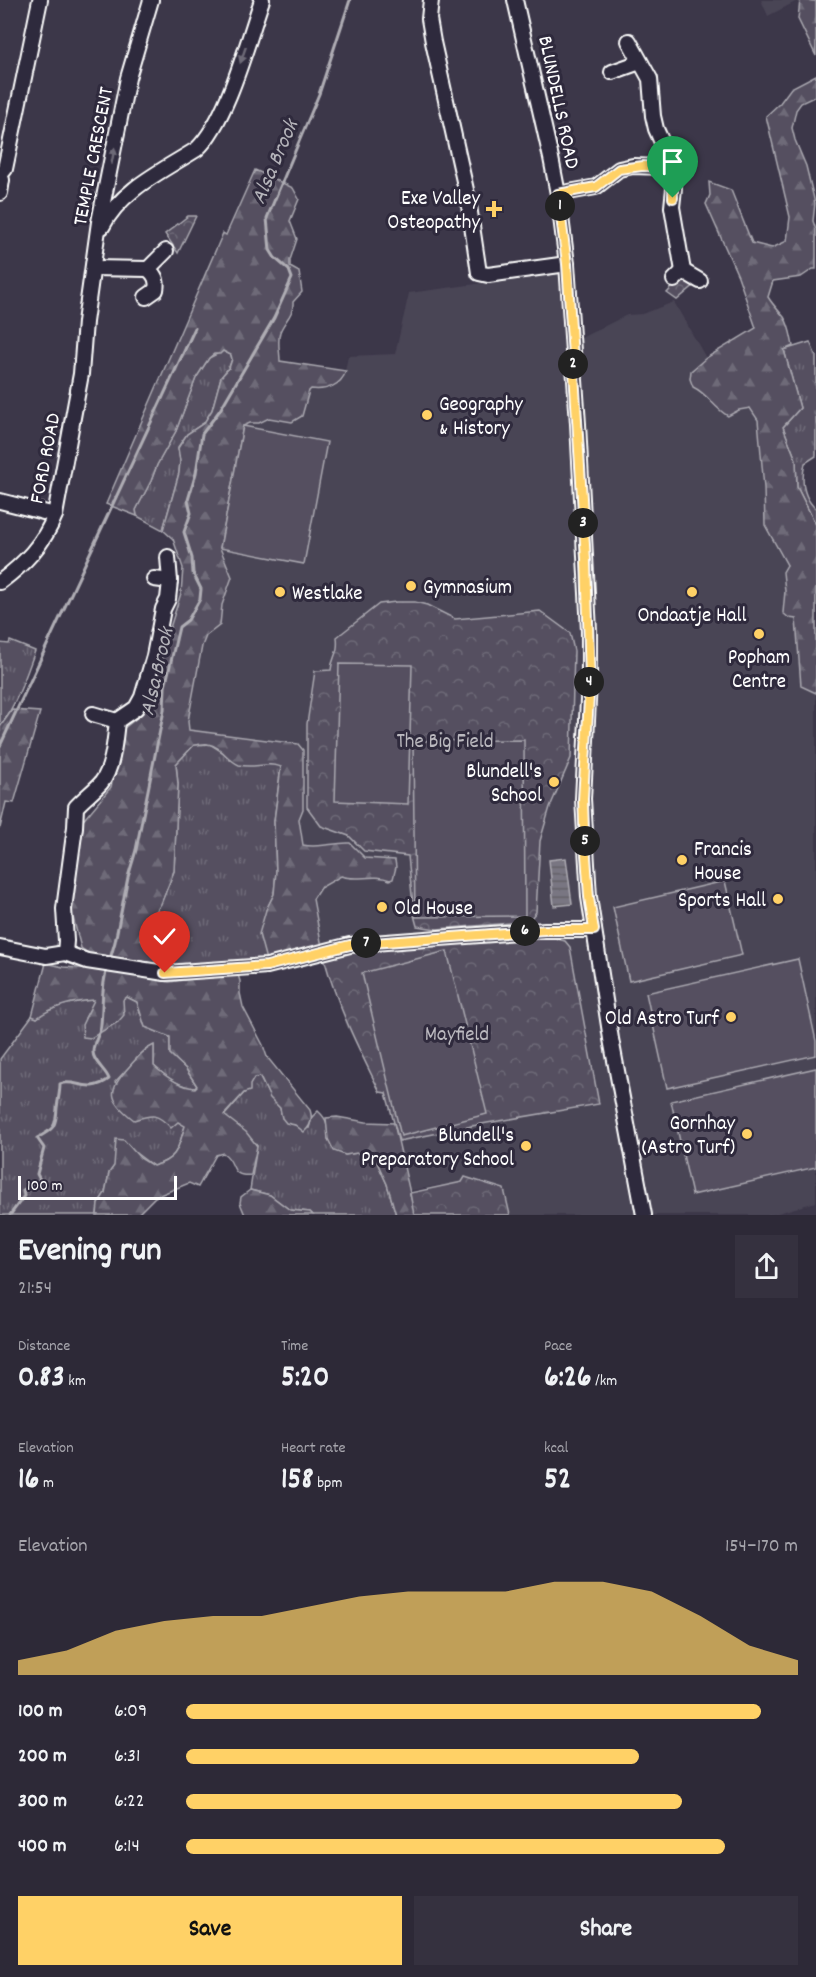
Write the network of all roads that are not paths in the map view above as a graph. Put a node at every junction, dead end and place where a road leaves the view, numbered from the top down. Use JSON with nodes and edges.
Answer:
{"nodes":[{"id":1,"x":40,"y":0,"type":"edge"},
{"id":2,"x":151,"y":0,"type":"edge"},
{"id":3,"x":262,"y":0,"type":"edge"},
{"id":4,"x":431,"y":0,"type":"edge"},
{"id":5,"x":515,"y":0,"type":"edge"},
{"id":6,"x":629,"y":41,"type":"dead end"},
{"id":7,"x":640,"y":62,"type":"junction"},
{"id":8,"x":612,"y":72,"type":"dead end"},
{"id":9,"x":662,"y":167,"type":"junction"},
{"id":10,"x":0,"y":176,"type":"edge"},
{"id":11,"x":108,"y":185,"type":"junction"},
{"id":12,"x":0,"y":193,"type":"edge"},
{"id":13,"x":558,"y":194,"type":"junction"},
{"id":14,"x":126,"y":196,"type":"junction"},
{"id":15,"x":98,"y":234,"type":"junction"},
{"id":16,"x":166,"y":251,"type":"dead end"},
{"id":17,"x":562,"y":265,"type":"junction"},
{"id":18,"x":93,"y":268,"type":"junction"},
{"id":19,"x":148,"y":269,"type":"junction"},
{"id":20,"x":700,"y":281,"type":"dead end"},
{"id":21,"x":146,"y":297,"type":"dead end"},
{"id":22,"x":86,"y":322,"type":"joint"},
{"id":23,"x":0,"y":501,"type":"edge"},
{"id":24,"x":54,"y":515,"type":"junction"},
{"id":25,"x":168,"y":557,"type":"dead end"},
{"id":26,"x":154,"y":579,"type":"dead end"},
{"id":27,"x":170,"y":581,"type":"junction"},
{"id":28,"x":0,"y":582,"type":"edge"},
{"id":29,"x":93,"y":714,"type":"dead end"},
{"id":30,"x":117,"y":721,"type":"junction"},
{"id":31,"x":594,"y":930,"type":"junction"},
{"id":32,"x":0,"y":947,"type":"edge"},
{"id":33,"x":65,"y":953,"type":"junction"},
{"id":34,"x":644,"y":1215,"type":"edge"}],
"edges":[{"from":1,"to":10,"type":"street"},
{"from":11,"to":2,"type":"street","name":"TEMPLE CRESCENT","one_way":true},
{"from":3,"to":14,"type":"street","one_way":true},
{"from":4,"to":17,"type":"street"},
{"from":5,"to":13,"type":"street","name":"BLUNDELLS ROAD"},
{"from":6,"to":7,"type":"street"},
{"from":7,"to":8,"type":"street"},
{"from":7,"to":9,"type":"street"},
{"from":9,"to":13,"type":"street"},
{"from":9,"to":20,"type":"street"},
{"from":10,"to":12,"type":"street"},
{"from":11,"to":14,"type":"street"},
{"from":11,"to":15,"type":"street","name":"TEMPLE CRESCENT"},
{"from":13,"to":17,"type":"street","name":"BLUNDELLS ROAD"},
{"from":14,"to":15,"type":"street"},
{"from":15,"to":18,"type":"street","name":"TEMPLE CRESCENT"},
{"from":16,"to":19,"type":"street"},
{"from":17,"to":31,"type":"street","name":"BLUNDELLS ROAD"},
{"from":18,"to":19,"type":"street"},
{"from":18,"to":22,"type":"street","name":"TEMPLE CRESCENT"},
{"from":19,"to":21,"type":"street"},
{"from":22,"to":24,"type":"street","name":"FORD ROAD"},
{"from":23,"to":24,"type":"street"},
{"from":24,"to":28,"type":"street","name":"FORD ROAD"},
{"from":25,"to":27,"type":"street"},
{"from":26,"to":27,"type":"street"},
{"from":27,"to":30,"type":"street"},
{"from":29,"to":30,"type":"street"},
{"from":30,"to":33,"type":"street"},
{"from":31,"to":33,"type":"street"},
{"from":31,"to":34,"type":"street","name":"BLUNDELLS ROAD"},
{"from":32,"to":33,"type":"street"}]}
